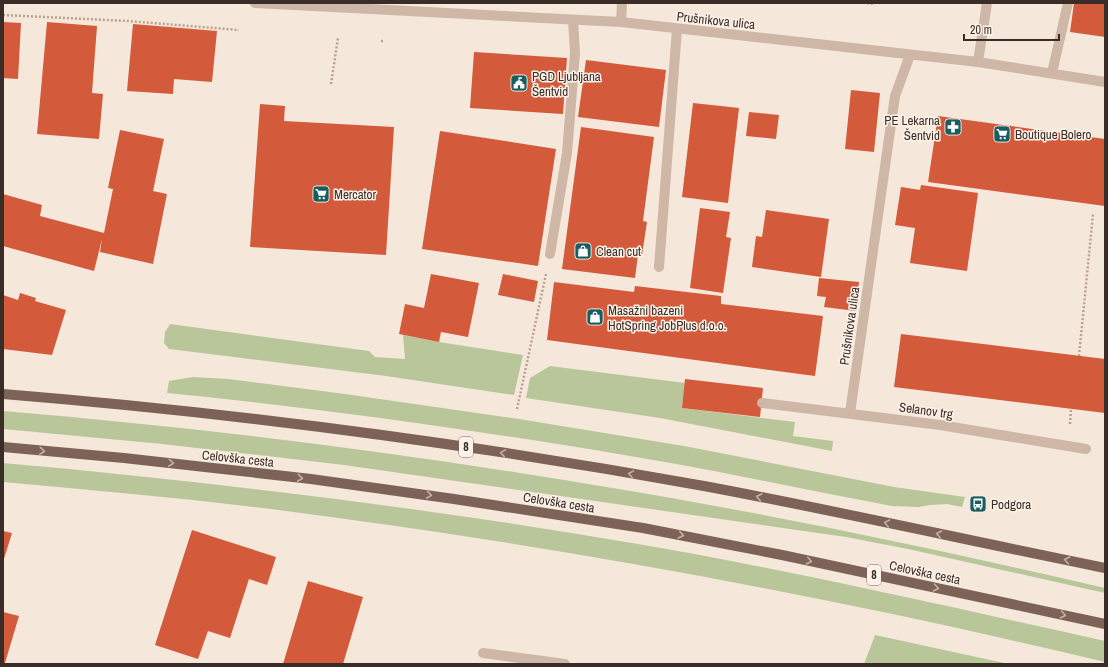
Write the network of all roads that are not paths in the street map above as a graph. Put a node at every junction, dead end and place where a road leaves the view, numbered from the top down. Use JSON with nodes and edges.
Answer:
{"nodes":[{"id":1,"x":256,"y":3,"type":"edge"},
{"id":2,"x":622,"y":3,"type":"edge"},
{"id":3,"x":986,"y":3,"type":"edge"},
{"id":4,"x":1068,"y":3,"type":"edge"},
{"id":5,"x":423,"y":8,"type":"edge"},
{"id":6,"x":573,"y":20,"type":"junction"},
{"id":7,"x":621,"y":22,"type":"junction"},
{"id":8,"x":677,"y":29,"type":"junction"},
{"id":9,"x":910,"y":55,"type":"junction"},
{"id":10,"x":978,"y":62,"type":"junction"},
{"id":11,"x":1052,"y":73,"type":"junction"},
{"id":12,"x":1105,"y":82,"type":"edge"},
{"id":13,"x":550,"y":254,"type":"road end"},
{"id":14,"x":659,"y":267,"type":"dead end"},
{"id":15,"x":3,"y":394,"type":"edge"},
{"id":16,"x":762,"y":403,"type":"dead end"},
{"id":17,"x":850,"y":413,"type":"junction"},
{"id":18,"x":3,"y":447,"type":"edge"},
{"id":19,"x":1086,"y":449,"type":"dead end"},
{"id":20,"x":1105,"y":568,"type":"edge"},
{"id":21,"x":1105,"y":624,"type":"edge"},
{"id":22,"x":482,"y":653,"type":"dead end"},
{"id":23,"x":565,"y":664,"type":"edge"}],
"edges":[{"from":1,"to":5,"type":"street","name":"Prušnikova ulica"},
{"from":2,"to":7,"type":"street"},
{"from":3,"to":10,"type":"street"},
{"from":4,"to":11,"type":"street"},
{"from":5,"to":6,"type":"street","name":"Prušnikova ulica"},
{"from":6,"to":7,"type":"street","name":"Prušnikova ulica"},
{"from":6,"to":13,"type":"street"},
{"from":7,"to":8,"type":"street","name":"Prušnikova ulica"},
{"from":8,"to":9,"type":"street","name":"Prušnikova ulica"},
{"from":8,"to":14,"type":"street"},
{"from":9,"to":10,"type":"street","name":"Prušnikova ulica"},
{"from":9,"to":17,"type":"street","name":"Prušnikova ulica"},
{"from":10,"to":11,"type":"street","name":"Prušnikova ulica"},
{"from":11,"to":12,"type":"street","name":"Prušnikova ulica"},
{"from":20,"to":15,"type":"main road","number":"8","one_way":true},
{"from":16,"to":17,"type":"street","name":"Selanov trg"},
{"from":17,"to":19,"type":"street","name":"Selanov trg"},
{"from":18,"to":21,"type":"main road","name":"Celovška cesta","number":"8","one_way":true},
{"from":22,"to":23,"type":"street"}]}
